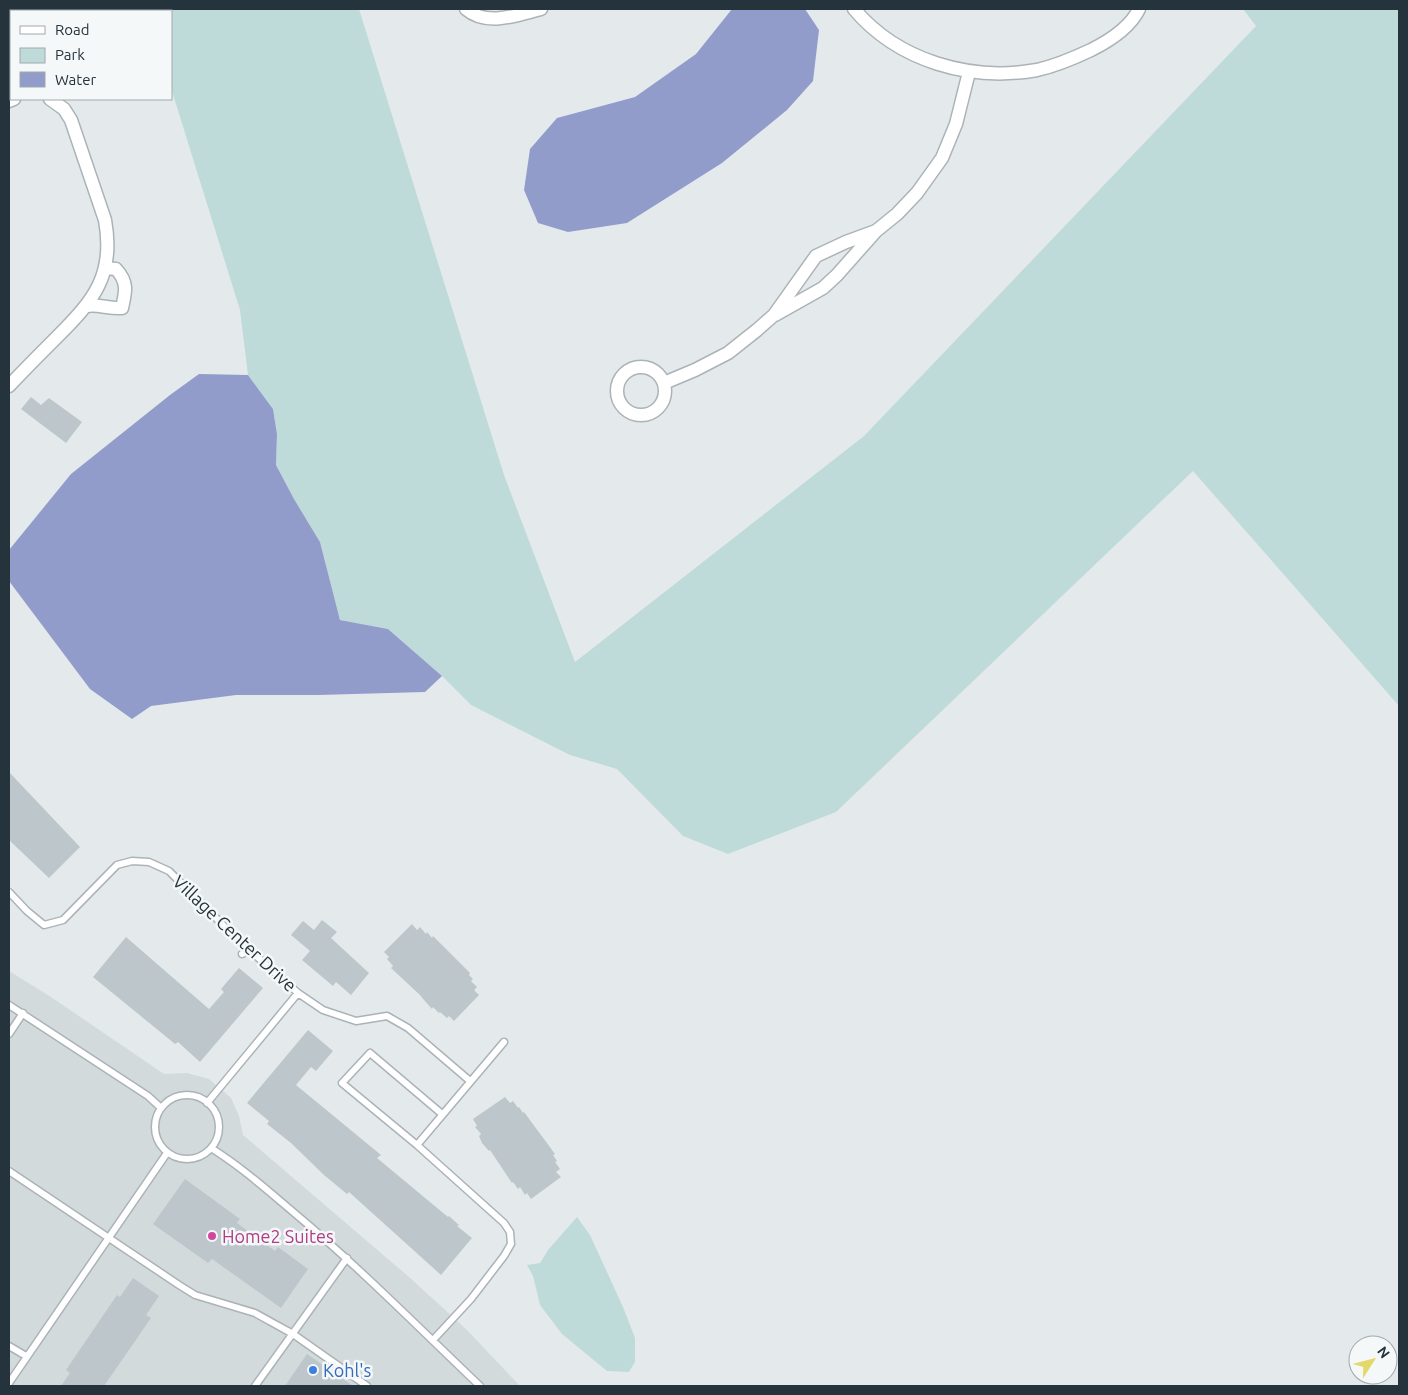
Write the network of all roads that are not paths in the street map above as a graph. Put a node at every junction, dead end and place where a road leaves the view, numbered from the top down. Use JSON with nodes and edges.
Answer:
{"nodes":[{"id":1,"x":466,"y":9,"type":"edge"},
{"id":2,"x":541,"y":9,"type":"edge"},
{"id":3,"x":854,"y":9,"type":"edge"},
{"id":4,"x":1139,"y":9,"type":"edge"},
{"id":5,"x":969,"y":72,"type":"junction"},
{"id":6,"x":53,"y":100,"type":"edge"},
{"id":7,"x":876,"y":231,"type":"junction"},
{"id":8,"x":105,"y":268,"type":"junction"},
{"id":9,"x":87,"y":306,"type":"junction"},
{"id":10,"x":774,"y":315,"type":"junction"},
{"id":11,"x":664,"y":383,"type":"dead end"},
{"id":12,"x":9,"y":386,"type":"edge"},
{"id":13,"x":9,"y":892,"type":"edge"},
{"id":14,"x":250,"y":950,"type":"junction"},
{"id":15,"x":242,"y":954,"type":"dead end"},
{"id":16,"x":298,"y":993,"type":"junction"},
{"id":17,"x":9,"y":1005,"type":"edge"},
{"id":18,"x":23,"y":1014,"type":"junction"},
{"id":19,"x":9,"y":1034,"type":"edge"},
{"id":20,"x":504,"y":1042,"type":"dead end"},
{"id":21,"x":470,"y":1081,"type":"junction"},
{"id":22,"x":207,"y":1103,"type":"junction"},
{"id":23,"x":161,"y":1108,"type":"junction"},
{"id":24,"x":442,"y":1114,"type":"junction"},
{"id":25,"x":417,"y":1145,"type":"junction"},
{"id":26,"x":211,"y":1148,"type":"junction"},
{"id":27,"x":167,"y":1153,"type":"junction"},
{"id":28,"x":9,"y":1171,"type":"edge"},
{"id":29,"x":109,"y":1238,"type":"junction"},
{"id":30,"x":346,"y":1258,"type":"junction"},
{"id":31,"x":293,"y":1334,"type":"junction"},
{"id":32,"x":433,"y":1340,"type":"junction"},
{"id":33,"x":9,"y":1346,"type":"edge"},
{"id":34,"x":26,"y":1356,"type":"junction"},
{"id":35,"x":9,"y":1383,"type":"edge"},
{"id":36,"x":255,"y":1386,"type":"edge"},
{"id":37,"x":367,"y":1386,"type":"edge"},
{"id":38,"x":480,"y":1386,"type":"edge"}],
"edges":[{"from":1,"to":2,"type":"street"},
{"from":3,"to":5,"type":"street"},
{"from":4,"to":5,"type":"street"},
{"from":5,"to":7,"type":"street"},
{"from":6,"to":8,"type":"street"},
{"from":7,"to":10,"type":"street"},
{"from":7,"to":10,"type":"street"},
{"from":8,"to":9,"type":"street"},
{"from":8,"to":9,"type":"street"},
{"from":9,"to":12,"type":"street"},
{"from":10,"to":11,"type":"street"},
{"from":13,"to":14,"type":"lane","name":"Village Center Drive"},
{"from":14,"to":15,"type":"lane"},
{"from":14,"to":16,"type":"lane","name":"Village Center Drive"},
{"from":16,"to":21,"type":"lane","name":"Village Center Drive"},
{"from":16,"to":22,"type":"lane"},
{"from":17,"to":18,"type":"lane"},
{"from":18,"to":19,"type":"lane"},
{"from":18,"to":23,"type":"lane"},
{"from":20,"to":21,"type":"lane"},
{"from":21,"to":24,"type":"lane"},
{"from":22,"to":23,"type":"lane"},
{"from":22,"to":26,"type":"lane"},
{"from":23,"to":27,"type":"lane"},
{"from":24,"to":25,"type":"lane"},
{"from":24,"to":25,"type":"lane"},
{"from":25,"to":32,"type":"lane"},
{"from":26,"to":27,"type":"lane"},
{"from":26,"to":30,"type":"lane"},
{"from":27,"to":29,"type":"lane"},
{"from":28,"to":29,"type":"lane"},
{"from":29,"to":31,"type":"lane"},
{"from":29,"to":34,"type":"lane"},
{"from":30,"to":31,"type":"lane"},
{"from":30,"to":32,"type":"lane"},
{"from":31,"to":36,"type":"lane"},
{"from":31,"to":37,"type":"lane"},
{"from":32,"to":38,"type":"lane"},
{"from":33,"to":34,"type":"lane"},
{"from":34,"to":35,"type":"lane"}]}
